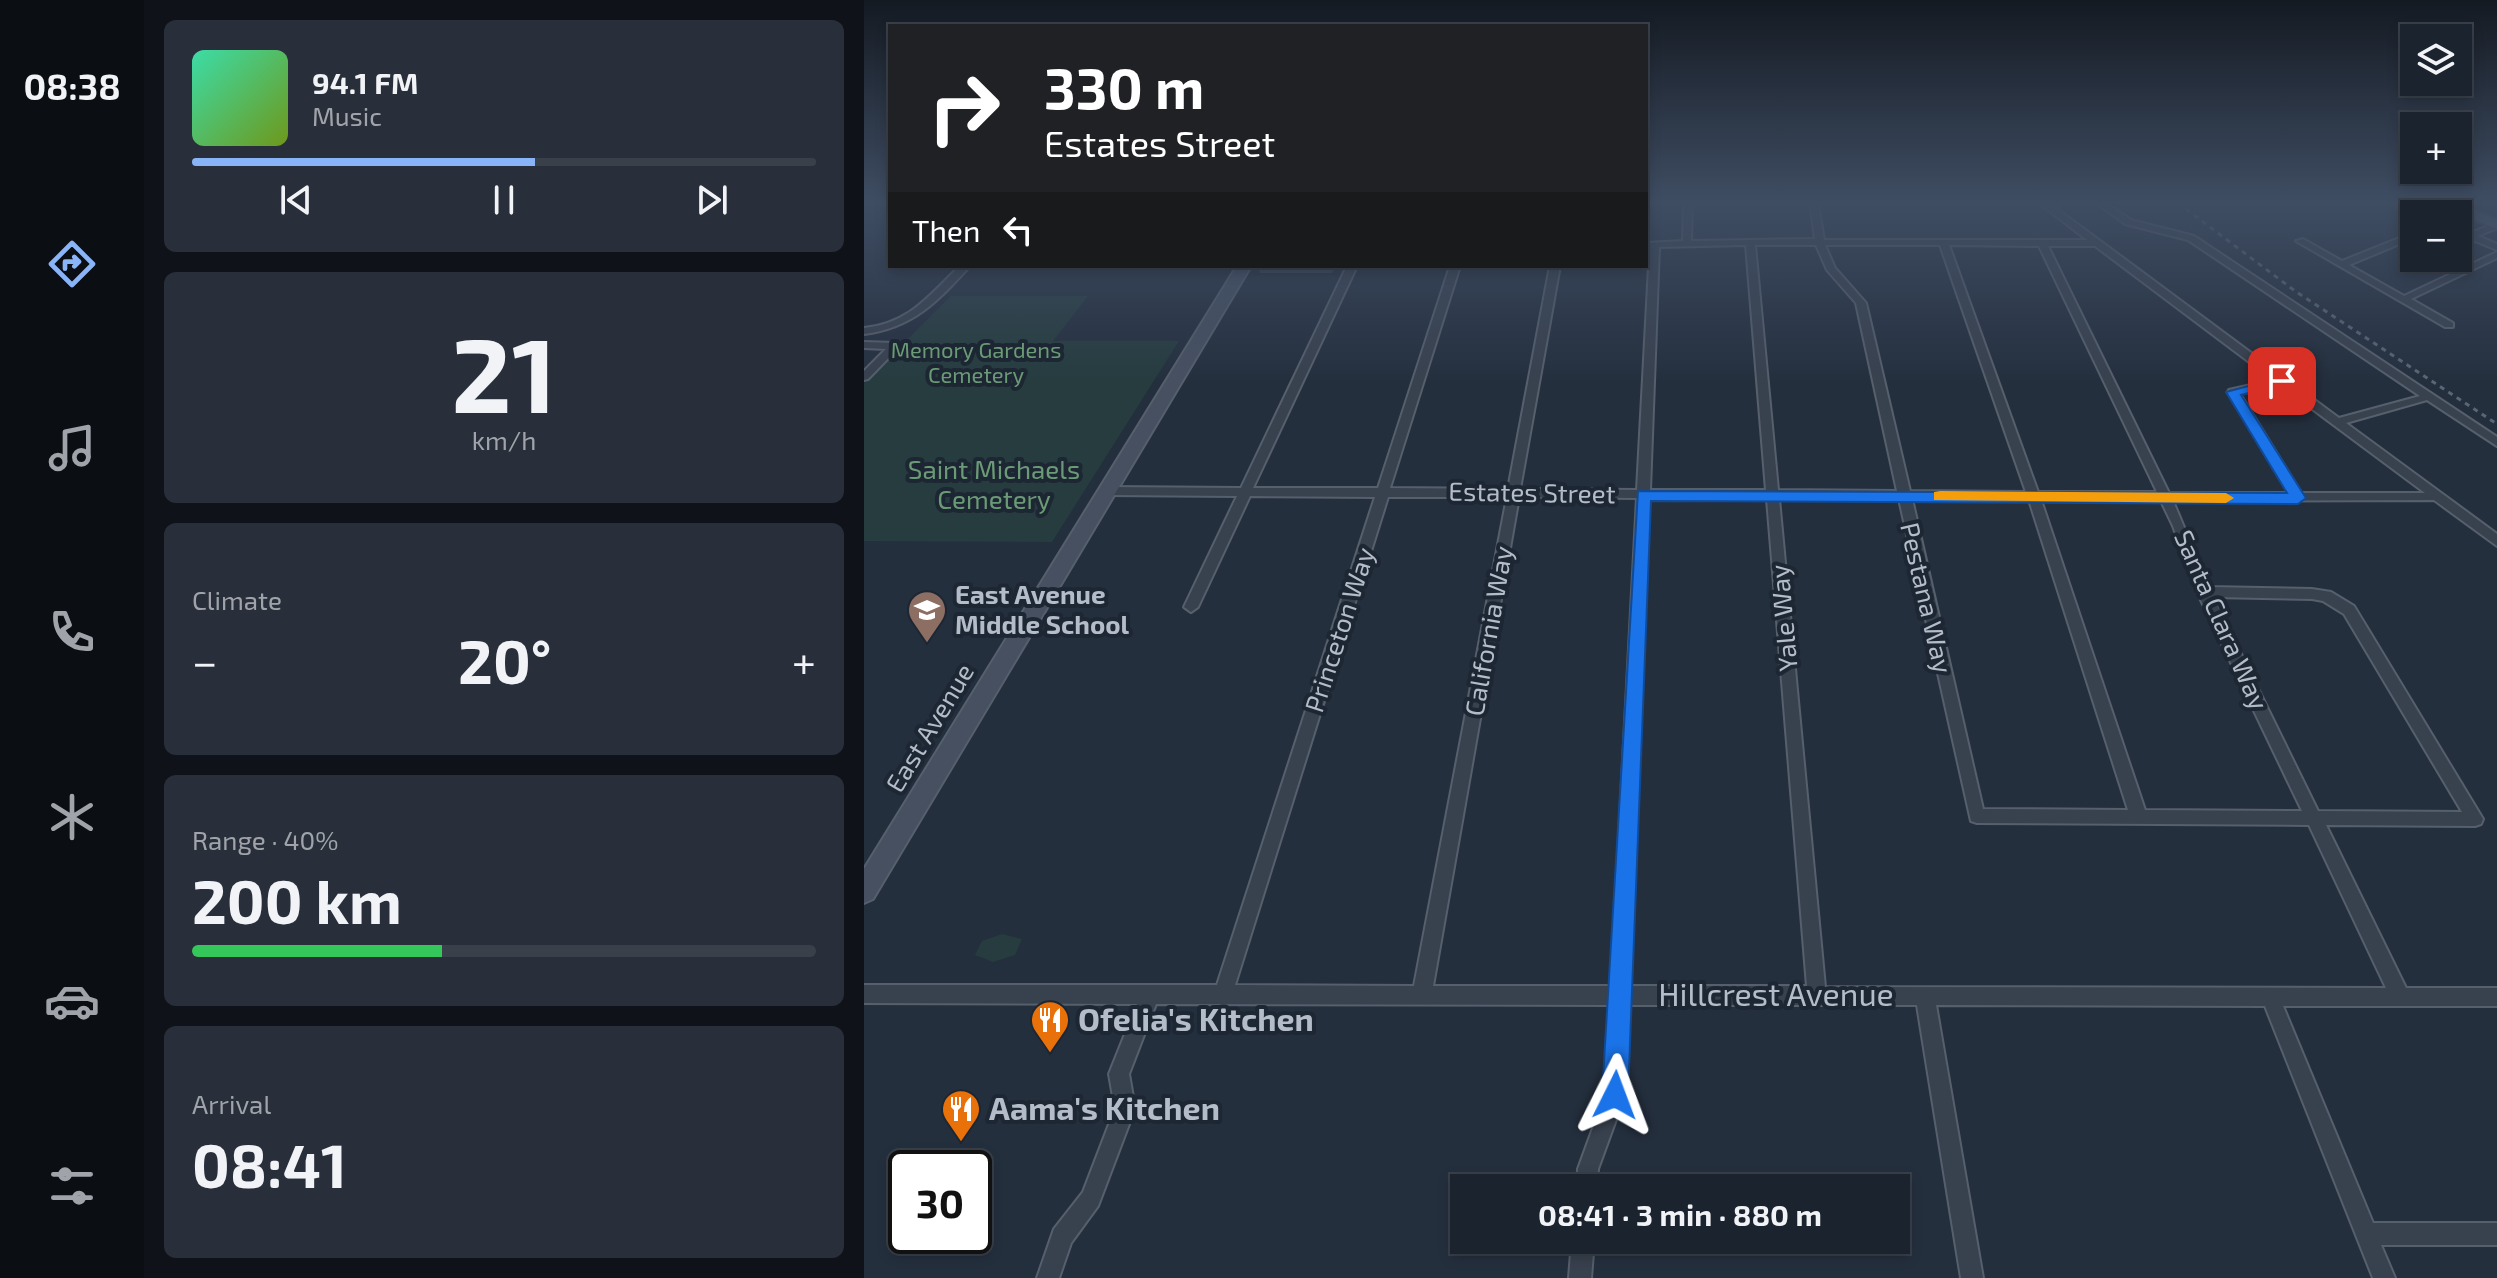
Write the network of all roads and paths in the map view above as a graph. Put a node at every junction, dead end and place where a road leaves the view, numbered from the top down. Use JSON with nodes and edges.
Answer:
{"nodes":[{"id":1,"x":1650,"y":263,"type":"edge"},
{"id":2,"x":1752,"y":263,"type":"edge"},
{"id":3,"x":1828,"y":263,"type":"edge"},
{"id":4,"x":1951,"y":263,"type":"edge"},
{"id":5,"x":2051,"y":263,"type":"edge"},
{"id":6,"x":2123,"y":263,"type":"edge"},
{"id":7,"x":2228,"y":263,"type":"edge"},
{"id":8,"x":2337,"y":263,"type":"edge"},
{"id":9,"x":2347,"y":263,"type":"edge"},
{"id":10,"x":2481,"y":263,"type":"edge"},
{"id":11,"x":2341,"y":265,"type":"junction"},
{"id":12,"x":963,"y":268,"type":"edge"},
{"id":13,"x":1243,"y":268,"type":"edge"},
{"id":14,"x":1351,"y":268,"type":"edge"},
{"id":15,"x":1454,"y":268,"type":"edge"},
{"id":16,"x":1555,"y":268,"type":"edge"},
{"id":17,"x":2402,"y":300,"type":"junction"},
{"id":18,"x":2449,"y":325,"type":"dead end"},
{"id":19,"x":864,"y":331,"type":"edge"},
{"id":20,"x":864,"y":345,"type":"edge"},
{"id":21,"x":864,"y":377,"type":"edge"},
{"id":22,"x":2282,"y":381,"type":"junction"},
{"id":23,"x":2427,"y":397,"type":"junction"},
{"id":24,"x":2338,"y":422,"type":"junction"},
{"id":25,"x":2497,"y":442,"type":"edge"},
{"id":26,"x":1106,"y":491,"type":"junction"},
{"id":27,"x":1246,"y":491,"type":"junction"},
{"id":28,"x":1385,"y":491,"type":"junction"},
{"id":29,"x":1515,"y":492,"type":"junction"},
{"id":30,"x":1643,"y":495,"type":"junction"},
{"id":31,"x":1903,"y":496,"type":"junction"},
{"id":32,"x":2437,"y":496,"type":"junction"},
{"id":33,"x":1773,"y":497,"type":"junction"},
{"id":34,"x":2034,"y":497,"type":"junction"},
{"id":35,"x":2164,"y":498,"type":"junction"},
{"id":36,"x":2298,"y":498,"type":"junction"},
{"id":37,"x":2497,"y":541,"type":"edge"},
{"id":38,"x":2204,"y":592,"type":"junction"},
{"id":39,"x":1191,"y":607,"type":"dead end"},
{"id":40,"x":2139,"y":817,"type":"junction"},
{"id":41,"x":2312,"y":818,"type":"junction"},
{"id":42,"x":864,"y":891,"type":"edge"},
{"id":43,"x":864,"y":994,"type":"edge"},
{"id":44,"x":1223,"y":994,"type":"junction"},
{"id":45,"x":1150,"y":995,"type":"junction"},
{"id":46,"x":1422,"y":995,"type":"junction"},
{"id":47,"x":1620,"y":995,"type":"junction"},
{"id":48,"x":1817,"y":995,"type":"junction"},
{"id":49,"x":1925,"y":995,"type":"junction"},
{"id":50,"x":2270,"y":996,"type":"junction"},
{"id":51,"x":2400,"y":996,"type":"junction"},
{"id":52,"x":2497,"y":997,"type":"edge"},
{"id":53,"x":1588,"y":1174,"type":"edge"},
{"id":54,"x":2366,"y":1234,"type":"junction"},
{"id":55,"x":2497,"y":1234,"type":"edge"},
{"id":56,"x":1582,"y":1254,"type":"edge"},
{"id":57,"x":1048,"y":1278,"type":"edge"},
{"id":58,"x":1580,"y":1278,"type":"edge"},
{"id":59,"x":1972,"y":1278,"type":"edge"},
{"id":60,"x":2384,"y":1278,"type":"edge"}],
"edges":[{"from":1,"to":30,"type":"street"},
{"from":2,"to":33,"type":"street","name":"Yale Way"},
{"from":3,"to":31,"type":"street","name":"Pestana Way"},
{"from":4,"to":34,"type":"street"},
{"from":5,"to":35,"type":"street","name":"Santa Clara Way"},
{"from":6,"to":22,"type":"street"},
{"from":7,"to":23,"type":"street"},
{"from":8,"to":11,"type":"street"},
{"from":9,"to":11,"type":"street"},
{"from":10,"to":17,"type":"street"},
{"from":11,"to":17,"type":"street"},
{"from":12,"to":19,"type":"street"},
{"from":13,"to":26,"type":"main road","name":"East Avenue"},
{"from":14,"to":27,"type":"street"},
{"from":15,"to":28,"type":"street","name":"Princeton Way"},
{"from":16,"to":29,"type":"street","name":"California Way"},
{"from":17,"to":18,"type":"street"},
{"from":20,"to":21,"type":"street"},
{"from":22,"to":24,"type":"street"},
{"from":22,"to":36,"type":"street"},
{"from":23,"to":24,"type":"street"},
{"from":23,"to":25,"type":"street"},
{"from":24,"to":32,"type":"street"},
{"from":26,"to":27,"type":"street","name":"Estates Street"},
{"from":26,"to":42,"type":"main road","name":"East Avenue"},
{"from":27,"to":28,"type":"street","name":"Estates Street"},
{"from":27,"to":39,"type":"street"},
{"from":28,"to":29,"type":"street","name":"Estates Street"},
{"from":28,"to":44,"type":"street","name":"Princeton Way"},
{"from":29,"to":30,"type":"street","name":"Estates Street"},
{"from":29,"to":46,"type":"street","name":"California Way"},
{"from":30,"to":33,"type":"street","name":"Estates Street"},
{"from":30,"to":47,"type":"street"},
{"from":31,"to":33,"type":"street","name":"Estates Street"},
{"from":31,"to":34,"type":"street","name":"Estates Street"},
{"from":31,"to":40,"type":"street","name":"Pestana Way"},
{"from":32,"to":36,"type":"street","name":"Estates Street"},
{"from":32,"to":37,"type":"street"},
{"from":33,"to":48,"type":"street","name":"Yale Way"},
{"from":34,"to":35,"type":"street","name":"Estates Street"},
{"from":34,"to":40,"type":"street"},
{"from":35,"to":36,"type":"street","name":"Estates Street"},
{"from":35,"to":38,"type":"street","name":"Santa Clara Way"},
{"from":38,"to":41,"type":"street","name":"Santa Clara Way"},
{"from":38,"to":41,"type":"street"},
{"from":40,"to":41,"type":"street"},
{"from":41,"to":51,"type":"street","name":"Santa Clara Way"},
{"from":43,"to":45,"type":"street","name":"Hillcrest Avenue"},
{"from":44,"to":45,"type":"street","name":"Hillcrest Avenue"},
{"from":44,"to":46,"type":"street","name":"Hillcrest Avenue"},
{"from":45,"to":57,"type":"street"},
{"from":46,"to":47,"type":"street","name":"Hillcrest Avenue"},
{"from":47,"to":48,"type":"street","name":"Hillcrest Avenue"},
{"from":47,"to":53,"type":"street"},
{"from":48,"to":49,"type":"street","name":"Hillcrest Avenue"},
{"from":49,"to":50,"type":"street","name":"Hillcrest Avenue"},
{"from":49,"to":59,"type":"street"},
{"from":50,"to":51,"type":"street","name":"Hillcrest Avenue"},
{"from":50,"to":54,"type":"street"},
{"from":51,"to":52,"type":"street","name":"Hillcrest Avenue"},
{"from":54,"to":55,"type":"street"},
{"from":54,"to":60,"type":"street"},
{"from":56,"to":58,"type":"street"}]}
